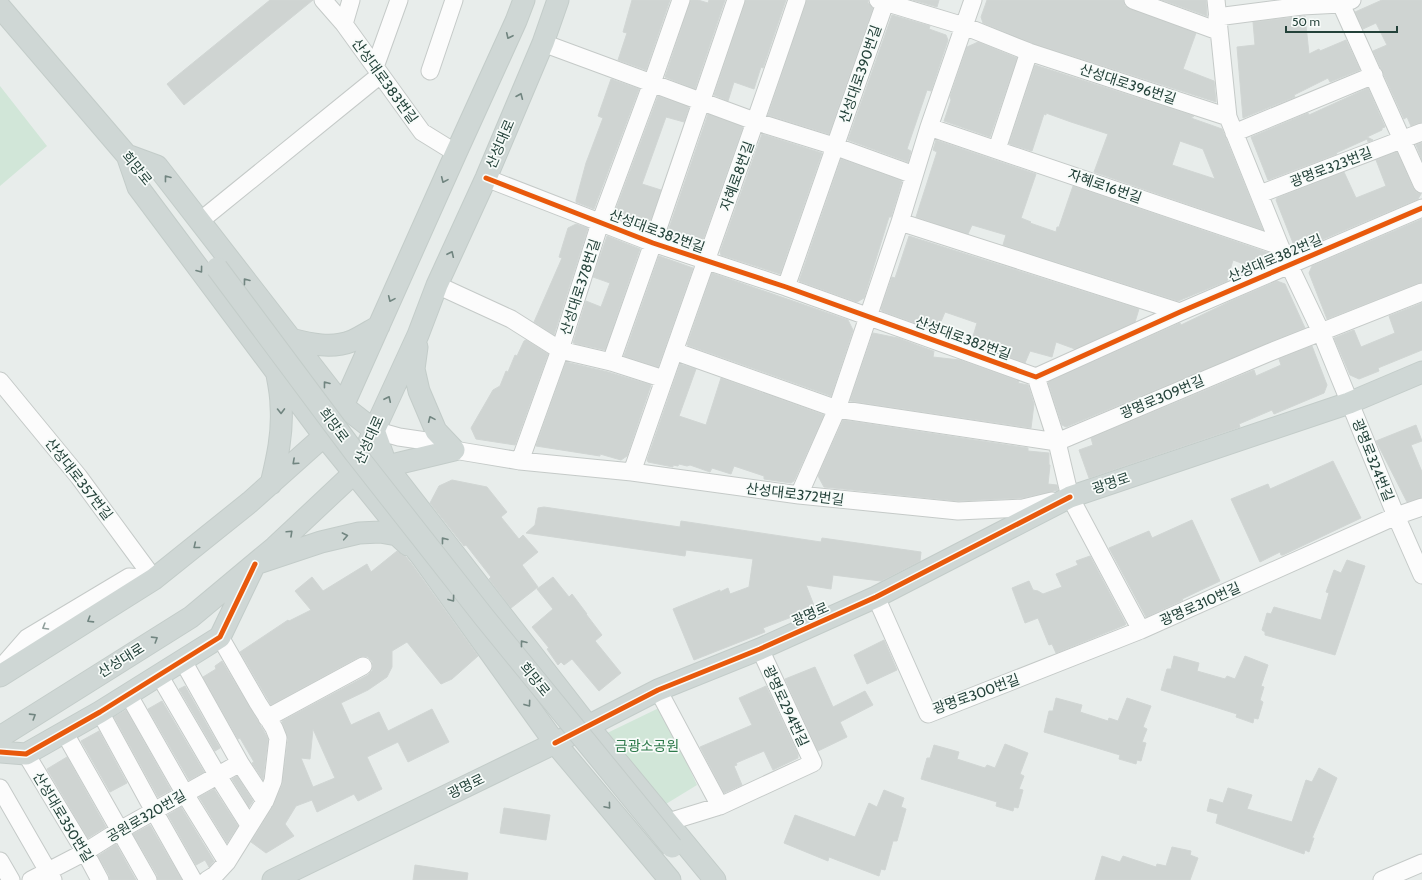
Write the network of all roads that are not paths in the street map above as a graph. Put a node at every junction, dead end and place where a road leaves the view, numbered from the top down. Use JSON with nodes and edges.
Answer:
{"nodes":[{"id":1,"x":323,"y":0,"type":"edge"},
{"id":2,"x":352,"y":0,"type":"edge"},
{"id":3,"x":399,"y":0,"type":"edge"},
{"id":4,"x":454,"y":0,"type":"edge"},
{"id":5,"x":524,"y":0,"type":"edge"},
{"id":6,"x":558,"y":0,"type":"edge"},
{"id":7,"x":681,"y":0,"type":"edge"},
{"id":8,"x":736,"y":0,"type":"edge"},
{"id":9,"x":797,"y":0,"type":"edge"},
{"id":10,"x":973,"y":0,"type":"edge"},
{"id":11,"x":1133,"y":0,"type":"edge"},
{"id":12,"x":1216,"y":0,"type":"edge"},
{"id":13,"x":883,"y":1,"type":"edge"},
{"id":14,"x":1347,"y":2,"type":"edge"},
{"id":15,"x":1302,"y":3,"type":"edge"},
{"id":16,"x":0,"y":7,"type":"edge"},
{"id":17,"x":344,"y":24,"type":"junction"},
{"id":18,"x":1218,"y":24,"type":"junction"},
{"id":19,"x":964,"y":26,"type":"junction"},
{"id":20,"x":543,"y":43,"type":"junction"},
{"id":21,"x":1029,"y":52,"type":"junction"},
{"id":22,"x":378,"y":71,"type":"junction"},
{"id":23,"x":430,"y":71,"type":"dead end"},
{"id":24,"x":1374,"y":75,"type":"junction"},
{"id":25,"x":652,"y":84,"type":"junction"},
{"id":26,"x":701,"y":102,"type":"junction"},
{"id":27,"x":1228,"y":117,"type":"junction"},
{"id":28,"x":757,"y":122,"type":"junction"},
{"id":29,"x":929,"y":127,"type":"junction"},
{"id":30,"x":1422,"y":132,"type":"edge"},
{"id":31,"x":1234,"y":133,"type":"junction"},
{"id":32,"x":1403,"y":140,"type":"junction"},
{"id":33,"x":834,"y":146,"type":"junction"},
{"id":34,"x":997,"y":150,"type":"junction"},
{"id":35,"x":456,"y":153,"type":"junction"},
{"id":36,"x":127,"y":155,"type":"junction"},
{"id":37,"x":914,"y":175,"type":"junction"},
{"id":38,"x":486,"y":178,"type":"junction"},
{"id":39,"x":1422,"y":184,"type":"edge"},
{"id":40,"x":1260,"y":194,"type":"junction"},
{"id":41,"x":1422,"y":208,"type":"edge"},
{"id":42,"x":200,"y":221,"type":"junction"},
{"id":43,"x":900,"y":222,"type":"junction"},
{"id":44,"x":600,"y":223,"type":"junction"},
{"id":45,"x":654,"y":243,"type":"junction"},
{"id":46,"x":1280,"y":246,"type":"junction"},
{"id":47,"x":707,"y":261,"type":"junction"},
{"id":48,"x":1289,"y":265,"type":"junction"},
{"id":49,"x":437,"y":284,"type":"junction"},
{"id":50,"x":786,"y":287,"type":"junction"},
{"id":51,"x":1422,"y":292,"type":"edge"},
{"id":52,"x":1180,"y":312,"type":"junction"},
{"id":53,"x":867,"y":316,"type":"junction"},
{"id":54,"x":379,"y":326,"type":"junction"},
{"id":55,"x":1321,"y":332,"type":"junction"},
{"id":56,"x":418,"y":335,"type":"junction"},
{"id":57,"x":291,"y":339,"type":"junction"},
{"id":58,"x":560,"y":350,"type":"junction"},
{"id":59,"x":674,"y":351,"type":"junction"},
{"id":60,"x":611,"y":362,"type":"junction"},
{"id":61,"x":277,"y":372,"type":"junction"},
{"id":62,"x":1422,"y":372,"type":"edge"},
{"id":63,"x":1036,"y":377,"type":"junction"},
{"id":64,"x":664,"y":379,"type":"junction"},
{"id":65,"x":0,"y":381,"type":"edge"},
{"id":66,"x":1349,"y":403,"type":"junction"},
{"id":67,"x":343,"y":406,"type":"junction"},
{"id":68,"x":837,"y":409,"type":"junction"},
{"id":69,"x":374,"y":430,"type":"junction"},
{"id":70,"x":324,"y":436,"type":"junction"},
{"id":71,"x":1057,"y":442,"type":"junction"},
{"id":72,"x":454,"y":450,"type":"junction"},
{"id":73,"x":520,"y":461,"type":"junction"},
{"id":74,"x":387,"y":467,"type":"junction"},
{"id":75,"x":355,"y":472,"type":"junction"},
{"id":76,"x":632,"y":472,"type":"junction"},
{"id":77,"x":271,"y":484,"type":"junction"},
{"id":78,"x":799,"y":495,"type":"junction"},
{"id":79,"x":1070,"y":497,"type":"junction"},
{"id":80,"x":1422,"y":507,"type":"edge"},
{"id":81,"x":1396,"y":516,"type":"junction"},
{"id":82,"x":421,"y":556,"type":"junction"},
{"id":83,"x":255,"y":564,"type":"junction"},
{"id":84,"x":1422,"y":575,"type":"edge"},
{"id":85,"x":154,"y":579,"type":"junction"},
{"id":86,"x":876,"y":597,"type":"junction"},
{"id":87,"x":1141,"y":630,"type":"junction"},
{"id":88,"x":220,"y":637,"type":"junction"},
{"id":89,"x":760,"y":649,"type":"junction"},
{"id":90,"x":183,"y":661,"type":"junction"},
{"id":91,"x":363,"y":666,"type":"dead end"},
{"id":92,"x":0,"y":669,"type":"edge"},
{"id":93,"x":0,"y":676,"type":"edge"},
{"id":94,"x":159,"y":676,"type":"junction"},
{"id":95,"x":658,"y":690,"type":"junction"},
{"id":96,"x":128,"y":694,"type":"junction"},
{"id":97,"x":100,"y":712,"type":"junction"},
{"id":98,"x":267,"y":718,"type":"junction"},
{"id":99,"x":588,"y":726,"type":"junction"},
{"id":100,"x":64,"y":732,"type":"junction"},
{"id":101,"x":0,"y":737,"type":"edge"},
{"id":102,"x":555,"y":743,"type":"junction"},
{"id":103,"x":0,"y":752,"type":"edge"},
{"id":104,"x":26,"y":754,"type":"junction"},
{"id":105,"x":240,"y":763,"type":"junction"},
{"id":106,"x":218,"y":776,"type":"junction"},
{"id":107,"x":0,"y":788,"type":"edge"},
{"id":108,"x":185,"y":794,"type":"junction"},
{"id":109,"x":265,"y":801,"type":"junction"},
{"id":110,"x":720,"y":806,"type":"junction"},
{"id":111,"x":154,"y":812,"type":"junction"},
{"id":112,"x":668,"y":822,"type":"junction"},
{"id":113,"x":249,"y":825,"type":"junction"},
{"id":114,"x":120,"y":830,"type":"junction"},
{"id":115,"x":85,"y":852,"type":"junction"},
{"id":116,"x":0,"y":861,"type":"edge"},
{"id":117,"x":227,"y":862,"type":"junction"},
{"id":118,"x":1422,"y":863,"type":"edge"},
{"id":119,"x":51,"y":875,"type":"edge"},
{"id":120,"x":11,"y":880,"type":"edge"},
{"id":121,"x":31,"y":880,"type":"edge"},
{"id":122,"x":100,"y":880,"type":"edge"},
{"id":123,"x":148,"y":880,"type":"edge"},
{"id":124,"x":193,"y":880,"type":"edge"},
{"id":125,"x":207,"y":880,"type":"edge"},
{"id":126,"x":273,"y":880,"type":"edge"},
{"id":127,"x":670,"y":880,"type":"edge"},
{"id":128,"x":698,"y":880,"type":"edge"},
{"id":129,"x":715,"y":880,"type":"edge"},
{"id":130,"x":1382,"y":880,"type":"edge"}],
"edges":[{"from":1,"to":17,"type":"street","name":"산성대로383번길"},
{"from":2,"to":17,"type":"street"},
{"from":3,"to":22,"type":"street"},
{"from":4,"to":23,"type":"street"},
{"from":5,"to":35,"type":"main road","one_way":true},
{"from":6,"to":20,"type":"main road","name":"산성대로"},
{"from":7,"to":25,"type":"street"},
{"from":8,"to":26,"type":"street"},
{"from":9,"to":28,"type":"street","name":"자혜로8번길"},
{"from":10,"to":19,"type":"street"},
{"from":11,"to":18,"type":"street"},
{"from":12,"to":18,"type":"street"},
{"from":13,"to":19,"type":"street","name":"산성대로396번길"},
{"from":13,"to":33,"type":"street","name":"산성대로390번길"},
{"from":14,"to":15,"type":"street"},
{"from":14,"to":24,"type":"street"},
{"from":15,"to":18,"type":"street"},
{"from":16,"to":36,"type":"main road","name":"희망로"},
{"from":17,"to":22,"type":"street","name":"산성대로383번길"},
{"from":18,"to":27,"type":"street"},
{"from":19,"to":21,"type":"street","name":"산성대로396번길"},
{"from":19,"to":29,"type":"street"},
{"from":20,"to":25,"type":"street"},
{"from":38,"to":20,"type":"main road","name":"산성대로","one_way":true},
{"from":21,"to":27,"type":"street","name":"산성대로396번길"},
{"from":21,"to":34,"type":"street"},
{"from":22,"to":35,"type":"street","name":"산성대로383번길"},
{"from":22,"to":42,"type":"street"},
{"from":24,"to":31,"type":"street"},
{"from":24,"to":32,"type":"street"},
{"from":25,"to":26,"type":"street"},
{"from":25,"to":44,"type":"street","name":"산성대로382번길"},
{"from":26,"to":28,"type":"street"},
{"from":26,"to":45,"type":"street","name":"산성대로382번길"},
{"from":27,"to":31,"type":"street"},
{"from":28,"to":33,"type":"street"},
{"from":28,"to":47,"type":"street","name":"자혜로8번길"},
{"from":29,"to":34,"type":"street","name":"자혜로16번길"},
{"from":29,"to":37,"type":"street"},
{"from":30,"to":32,"type":"street","name":"광명로323번길"},
{"from":31,"to":40,"type":"street"},
{"from":32,"to":39,"type":"street"},
{"from":32,"to":40,"type":"street","name":"광명로323번길"},
{"from":33,"to":37,"type":"street"},
{"from":33,"to":50,"type":"street"},
{"from":34,"to":46,"type":"street","name":"자혜로16번길"},
{"from":35,"to":54,"type":"main road","one_way":true},
{"from":42,"to":36,"type":"main road","one_way":true},
{"from":36,"to":61,"type":"main road","one_way":true},
{"from":36,"to":128,"type":"main road","name":"희망로","bridge":true},
{"from":37,"to":43,"type":"street"},
{"from":38,"to":44,"type":"street","name":"산성대로382번길"},
{"from":49,"to":38,"type":"main road","name":"산성대로","one_way":true},
{"from":40,"to":46,"type":"street"},
{"from":41,"to":48,"type":"street","name":"산성대로382번길"},
{"from":57,"to":42,"type":"main road","one_way":true},
{"from":43,"to":52,"type":"street"},
{"from":43,"to":53,"type":"street"},
{"from":44,"to":45,"type":"street","name":"산성대로382번길"},
{"from":44,"to":58,"type":"street","name":"산성대로378번길"},
{"from":45,"to":47,"type":"street","name":"산성대로382번길"},
{"from":45,"to":60,"type":"street"},
{"from":46,"to":48,"type":"street"},
{"from":47,"to":50,"type":"street","name":"산성대로382번길"},
{"from":47,"to":59,"type":"street","name":"자혜로8번길"},
{"from":48,"to":52,"type":"street","name":"산성대로382번길"},
{"from":48,"to":55,"type":"street"},
{"from":49,"to":56,"type":"main road","name":"산성대로"},
{"from":49,"to":58,"type":"street","name":"산성대로378번길"},
{"from":50,"to":53,"type":"street","name":"산성대로382번길"},
{"from":51,"to":55,"type":"street"},
{"from":52,"to":63,"type":"street","name":"산성대로382번길"},
{"from":53,"to":63,"type":"street","name":"산성대로382번길"},
{"from":53,"to":68,"type":"street"},
{"from":54,"to":57,"type":"main road"},
{"from":54,"to":67,"type":"main road"},
{"from":55,"to":66,"type":"street"},
{"from":55,"to":71,"type":"street","name":"광명로309번길"},
{"from":69,"to":56,"type":"main road","name":"산성대로","one_way":true},
{"from":72,"to":56,"type":"main road","one_way":true},
{"from":67,"to":57,"type":"main road","one_way":true},
{"from":58,"to":60,"type":"street","name":"산성대로378번길"},
{"from":58,"to":73,"type":"street"},
{"from":59,"to":64,"type":"street","name":"자혜로8번길"},
{"from":59,"to":68,"type":"street"},
{"from":60,"to":64,"type":"street","name":"산성대로378번길"},
{"from":61,"to":70,"type":"main road"},
{"from":61,"to":77,"type":"main road","one_way":true},
{"from":62,"to":66,"type":"main road","name":"광명로"},
{"from":63,"to":71,"type":"street"},
{"from":64,"to":76,"type":"street","name":"자혜로8번길"},
{"from":65,"to":85,"type":"street","name":"산성대로357번길"},
{"from":66,"to":79,"type":"main road","name":"광명로"},
{"from":66,"to":81,"type":"street","name":"광명로324번길"},
{"from":67,"to":69,"type":"main road"},
{"from":67,"to":70,"type":"main road"},
{"from":68,"to":71,"type":"street"},
{"from":68,"to":78,"type":"street"},
{"from":69,"to":72,"type":"street","name":"산성대로372번길"},
{"from":69,"to":74,"type":"main road"},
{"from":69,"to":75,"type":"main road","name":"산성대로"},
{"from":70,"to":75,"type":"main road"},
{"from":70,"to":77,"type":"main road","one_way":true},
{"from":71,"to":79,"type":"street"},
{"from":72,"to":73,"type":"street","name":"산성대로372번길"},
{"from":72,"to":74,"type":"main road"},
{"from":73,"to":76,"type":"street","name":"산성대로372번길"},
{"from":74,"to":75,"type":"main road"},
{"from":99,"to":74,"type":"main road","one_way":true},
{"from":75,"to":82,"type":"main road"},
{"from":83,"to":75,"type":"main road","name":"산성대로","one_way":true},
{"from":76,"to":78,"type":"street","name":"산성대로372번길"},
{"from":77,"to":85,"type":"main road","one_way":true},
{"from":78,"to":79,"type":"street","name":"산성대로372번길"},
{"from":79,"to":86,"type":"main road","name":"광명로"},
{"from":79,"to":87,"type":"street"},
{"from":80,"to":81,"type":"street","name":"광명로310번길"},
{"from":81,"to":84,"type":"street","name":"광명로324번길"},
{"from":81,"to":87,"type":"street","name":"광명로310번길"},
{"from":83,"to":82,"type":"main road","one_way":true},
{"from":82,"to":102,"type":"main road","one_way":true},
{"from":83,"to":88,"type":"main road"},
{"from":101,"to":83,"type":"main road","name":"산성대로","one_way":true},
{"from":85,"to":92,"type":"street","one_way":true},
{"from":85,"to":93,"type":"main road","one_way":true},
{"from":86,"to":87,"type":"street","name":"광명로300번길"},
{"from":86,"to":89,"type":"main road","name":"광명로"},
{"from":88,"to":90,"type":"main road"},
{"from":88,"to":98,"type":"street"},
{"from":89,"to":95,"type":"main road","name":"광명로"},
{"from":89,"to":110,"type":"street","name":"광명로294번길"},
{"from":90,"to":94,"type":"main road"},
{"from":90,"to":105,"type":"street"},
{"from":91,"to":98,"type":"street"},
{"from":94,"to":96,"type":"main road"},
{"from":94,"to":106,"type":"street"},
{"from":95,"to":99,"type":"main road","name":"광명로"},
{"from":95,"to":110,"type":"street"},
{"from":96,"to":97,"type":"main road"},
{"from":96,"to":108,"type":"street"},
{"from":97,"to":100,"type":"main road"},
{"from":97,"to":111,"type":"street"},
{"from":98,"to":109,"type":"street"},
{"from":99,"to":102,"type":"main road","name":"광명로"},
{"from":99,"to":112,"type":"main road"},
{"from":100,"to":104,"type":"main road"},
{"from":100,"to":114,"type":"street"},
{"from":102,"to":126,"type":"main road","name":"광명로"},
{"from":102,"to":127,"type":"main road","one_way":true},
{"from":103,"to":104,"type":"main road"},
{"from":104,"to":115,"type":"street","name":"산성대로350번길"},
{"from":105,"to":106,"type":"street","name":"공원로320번길"},
{"from":105,"to":109,"type":"street"},
{"from":106,"to":108,"type":"street","name":"공원로320번길"},
{"from":106,"to":113,"type":"street"},
{"from":107,"to":119,"type":"street"},
{"from":108,"to":111,"type":"street","name":"공원로320번길"},
{"from":108,"to":117,"type":"street"},
{"from":109,"to":113,"type":"street"},
{"from":110,"to":112,"type":"street"},
{"from":111,"to":114,"type":"street","name":"공원로320번길"},
{"from":111,"to":124,"type":"street"},
{"from":112,"to":129,"type":"main road"},
{"from":113,"to":117,"type":"street"},
{"from":114,"to":115,"type":"street","name":"공원로320번길"},
{"from":114,"to":123,"type":"street"},
{"from":115,"to":119,"type":"street","name":"공원로320번길"},
{"from":115,"to":122,"type":"street","name":"산성대로350번길"},
{"from":116,"to":120,"type":"street"},
{"from":117,"to":125,"type":"street"},
{"from":118,"to":130,"type":"street"},
{"from":119,"to":121,"type":"street","name":"공원로320번길"}]}
